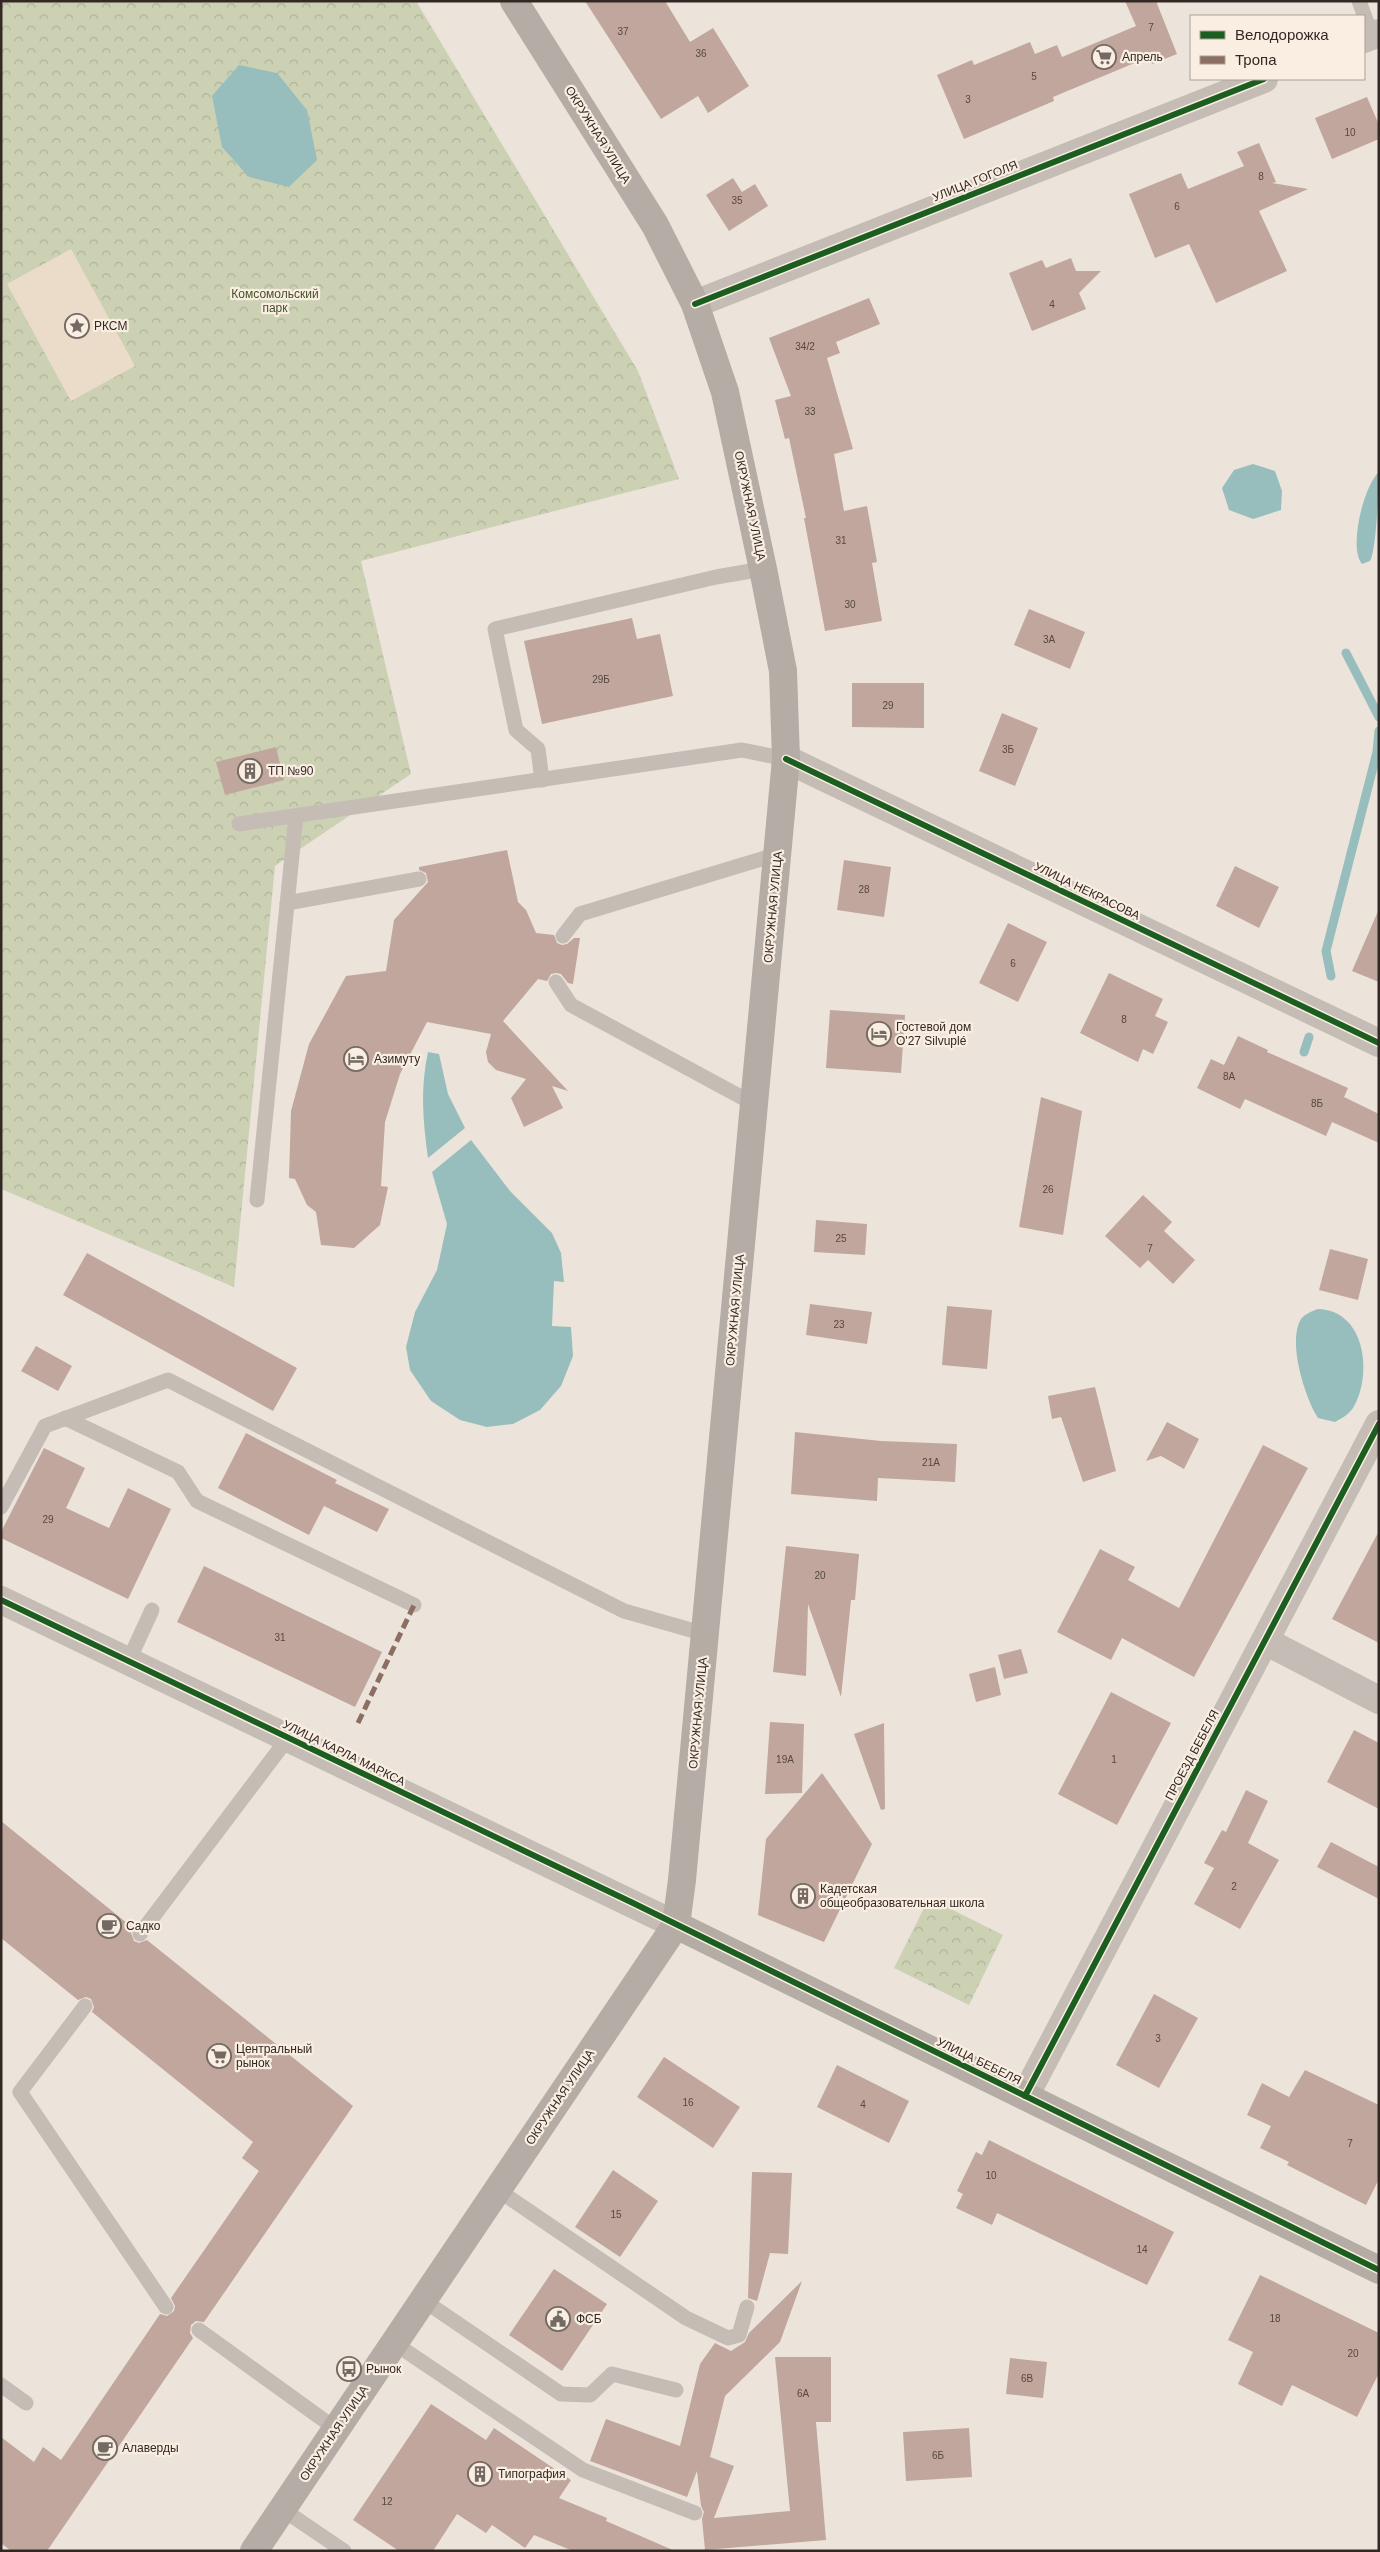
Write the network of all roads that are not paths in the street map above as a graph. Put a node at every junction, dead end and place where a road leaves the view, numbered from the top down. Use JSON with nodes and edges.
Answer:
{"nodes":[{"id":1,"x":514,"y":1,"type":"edge"},
{"id":2,"x":1359,"y":1,"type":"edge"},
{"id":3,"x":1364,"y":15,"type":"edge"},
{"id":4,"x":1365,"y":17,"type":"edge"},
{"id":5,"x":1372,"y":36,"type":"edge"},
{"id":6,"x":1261,"y":80,"type":"edge"},
{"id":7,"x":695,"y":304,"type":"junction"},
{"id":8,"x":764,"y":569,"type":"junction"},
{"id":9,"x":786,"y":759,"type":"junction"},
{"id":10,"x":542,"y":780,"type":"junction"},
{"id":11,"x":296,"y":816,"type":"junction"},
{"id":12,"x":239,"y":824,"type":"dead end"},
{"id":13,"x":778,"y":854,"type":"junction"},
{"id":14,"x":419,"y":879,"type":"dead end"},
{"id":15,"x":287,"y":903,"type":"junction"},
{"id":16,"x":563,"y":936,"type":"dead end"},
{"id":17,"x":556,"y":982,"type":"dead end"},
{"id":18,"x":1379,"y":1042,"type":"edge"},
{"id":19,"x":754,"y":1104,"type":"junction"},
{"id":20,"x":257,"y":1200,"type":"dead end"},
{"id":21,"x":65,"y":1418,"type":"junction"},
{"id":22,"x":1379,"y":1424,"type":"edge"},
{"id":23,"x":1,"y":1507,"type":"edge"},
{"id":24,"x":1,"y":1600,"type":"edge"},
{"id":25,"x":414,"y":1605,"type":"dead end"},
{"id":26,"x":152,"y":1610,"type":"dead end"},
{"id":27,"x":705,"y":1634,"type":"junction"},
{"id":28,"x":1265,"y":1641,"type":"junction"},
{"id":29,"x":128,"y":1662,"type":"junction"},
{"id":30,"x":1379,"y":1700,"type":"edge"},
{"id":31,"x":288,"y":1738,"type":"junction"},
{"id":32,"x":676,"y":1925,"type":"junction"},
{"id":33,"x":140,"y":1934,"type":"dead end"},
{"id":34,"x":86,"y":2006,"type":"dead end"},
{"id":35,"x":1025,"y":2096,"type":"junction"},
{"id":36,"x":498,"y":2190,"type":"junction"},
{"id":37,"x":1379,"y":2270,"type":"edge"},
{"id":38,"x":423,"y":2300,"type":"junction"},
{"id":39,"x":166,"y":2307,"type":"dead end"},
{"id":40,"x":748,"y":2307,"type":"dead end"},
{"id":41,"x":199,"y":2330,"type":"dead end"},
{"id":42,"x":394,"y":2343,"type":"junction"},
{"id":43,"x":1,"y":2385,"type":"edge"},
{"id":44,"x":676,"y":2390,"type":"dead end"},
{"id":45,"x":26,"y":2403,"type":"dead end"},
{"id":46,"x":336,"y":2430,"type":"junction"},
{"id":47,"x":282,"y":2509,"type":"junction"},
{"id":48,"x":695,"y":2513,"type":"dead end"},
{"id":49,"x":254,"y":2551,"type":"edge"},
{"id":50,"x":344,"y":2551,"type":"edge"}],
"edges":[{"from":1,"to":7,"type":"main road","name":"ОКРУЖНАЯ УЛИЦА"},
{"from":2,"to":3,"type":"lane"},
{"from":4,"to":5,"type":"lane"},
{"from":6,"to":7,"type":"street","name":"УЛИЦА ГОГОЛЯ"},
{"from":7,"to":8,"type":"main road","name":"ОКРУЖНАЯ УЛИЦА"},
{"from":8,"to":9,"type":"main road","name":"ОКРУЖНАЯ УЛИЦА"},
{"from":8,"to":10,"type":"lane"},
{"from":9,"to":10,"type":"lane"},
{"from":9,"to":13,"type":"main road","name":"ОКРУЖНАЯ УЛИЦА"},
{"from":9,"to":18,"type":"street","name":"УЛИЦА НЕКРАСОВА"},
{"from":10,"to":11,"type":"lane"},
{"from":11,"to":12,"type":"lane"},
{"from":11,"to":15,"type":"lane"},
{"from":13,"to":16,"type":"lane"},
{"from":13,"to":19,"type":"main road","name":"ОКРУЖНАЯ УЛИЦА"},
{"from":14,"to":15,"type":"lane"},
{"from":15,"to":20,"type":"lane"},
{"from":17,"to":19,"type":"lane"},
{"from":19,"to":27,"type":"main road","name":"ОКРУЖНАЯ УЛИЦА"},
{"from":21,"to":23,"type":"lane"},
{"from":21,"to":25,"type":"lane"},
{"from":21,"to":27,"type":"lane"},
{"from":22,"to":28,"type":"street","name":"ПРОЕЗД БЕБЕЛЯ"},
{"from":24,"to":29,"type":"street","name":"УЛИЦА КАРЛА МАРКСА"},
{"from":26,"to":29,"type":"lane"},
{"from":27,"to":32,"type":"main road","name":"ОКРУЖНАЯ УЛИЦА"},
{"from":28,"to":30,"type":"street"},
{"from":28,"to":35,"type":"street","name":"ПРОЕЗД БЕБЕЛЯ"},
{"from":29,"to":31,"type":"street","name":"УЛИЦА КАРЛА МАРКСА"},
{"from":31,"to":32,"type":"street","name":"УЛИЦА КАРЛА МАРКСА"},
{"from":31,"to":33,"type":"lane"},
{"from":32,"to":35,"type":"main road","name":"УЛИЦА БЕБЕЛЯ"},
{"from":32,"to":36,"type":"main road","name":"ОКРУЖНАЯ УЛИЦА"},
{"from":34,"to":39,"type":"lane"},
{"from":35,"to":37,"type":"main road","name":"УЛИЦА БЕБЕЛЯ"},
{"from":36,"to":38,"type":"main road","name":"ОКРУЖНАЯ УЛИЦА"},
{"from":36,"to":40,"type":"lane"},
{"from":38,"to":42,"type":"main road","name":"ОКРУЖНАЯ УЛИЦА"},
{"from":38,"to":44,"type":"lane"},
{"from":41,"to":46,"type":"lane"},
{"from":42,"to":46,"type":"main road","name":"ОКРУЖНАЯ УЛИЦА"},
{"from":42,"to":48,"type":"lane"},
{"from":43,"to":45,"type":"lane"},
{"from":46,"to":47,"type":"main road","name":"ОКРУЖНАЯ УЛИЦА"},
{"from":47,"to":49,"type":"main road","name":"ОКРУЖНАЯ УЛИЦА"},
{"from":47,"to":50,"type":"lane"}]}
